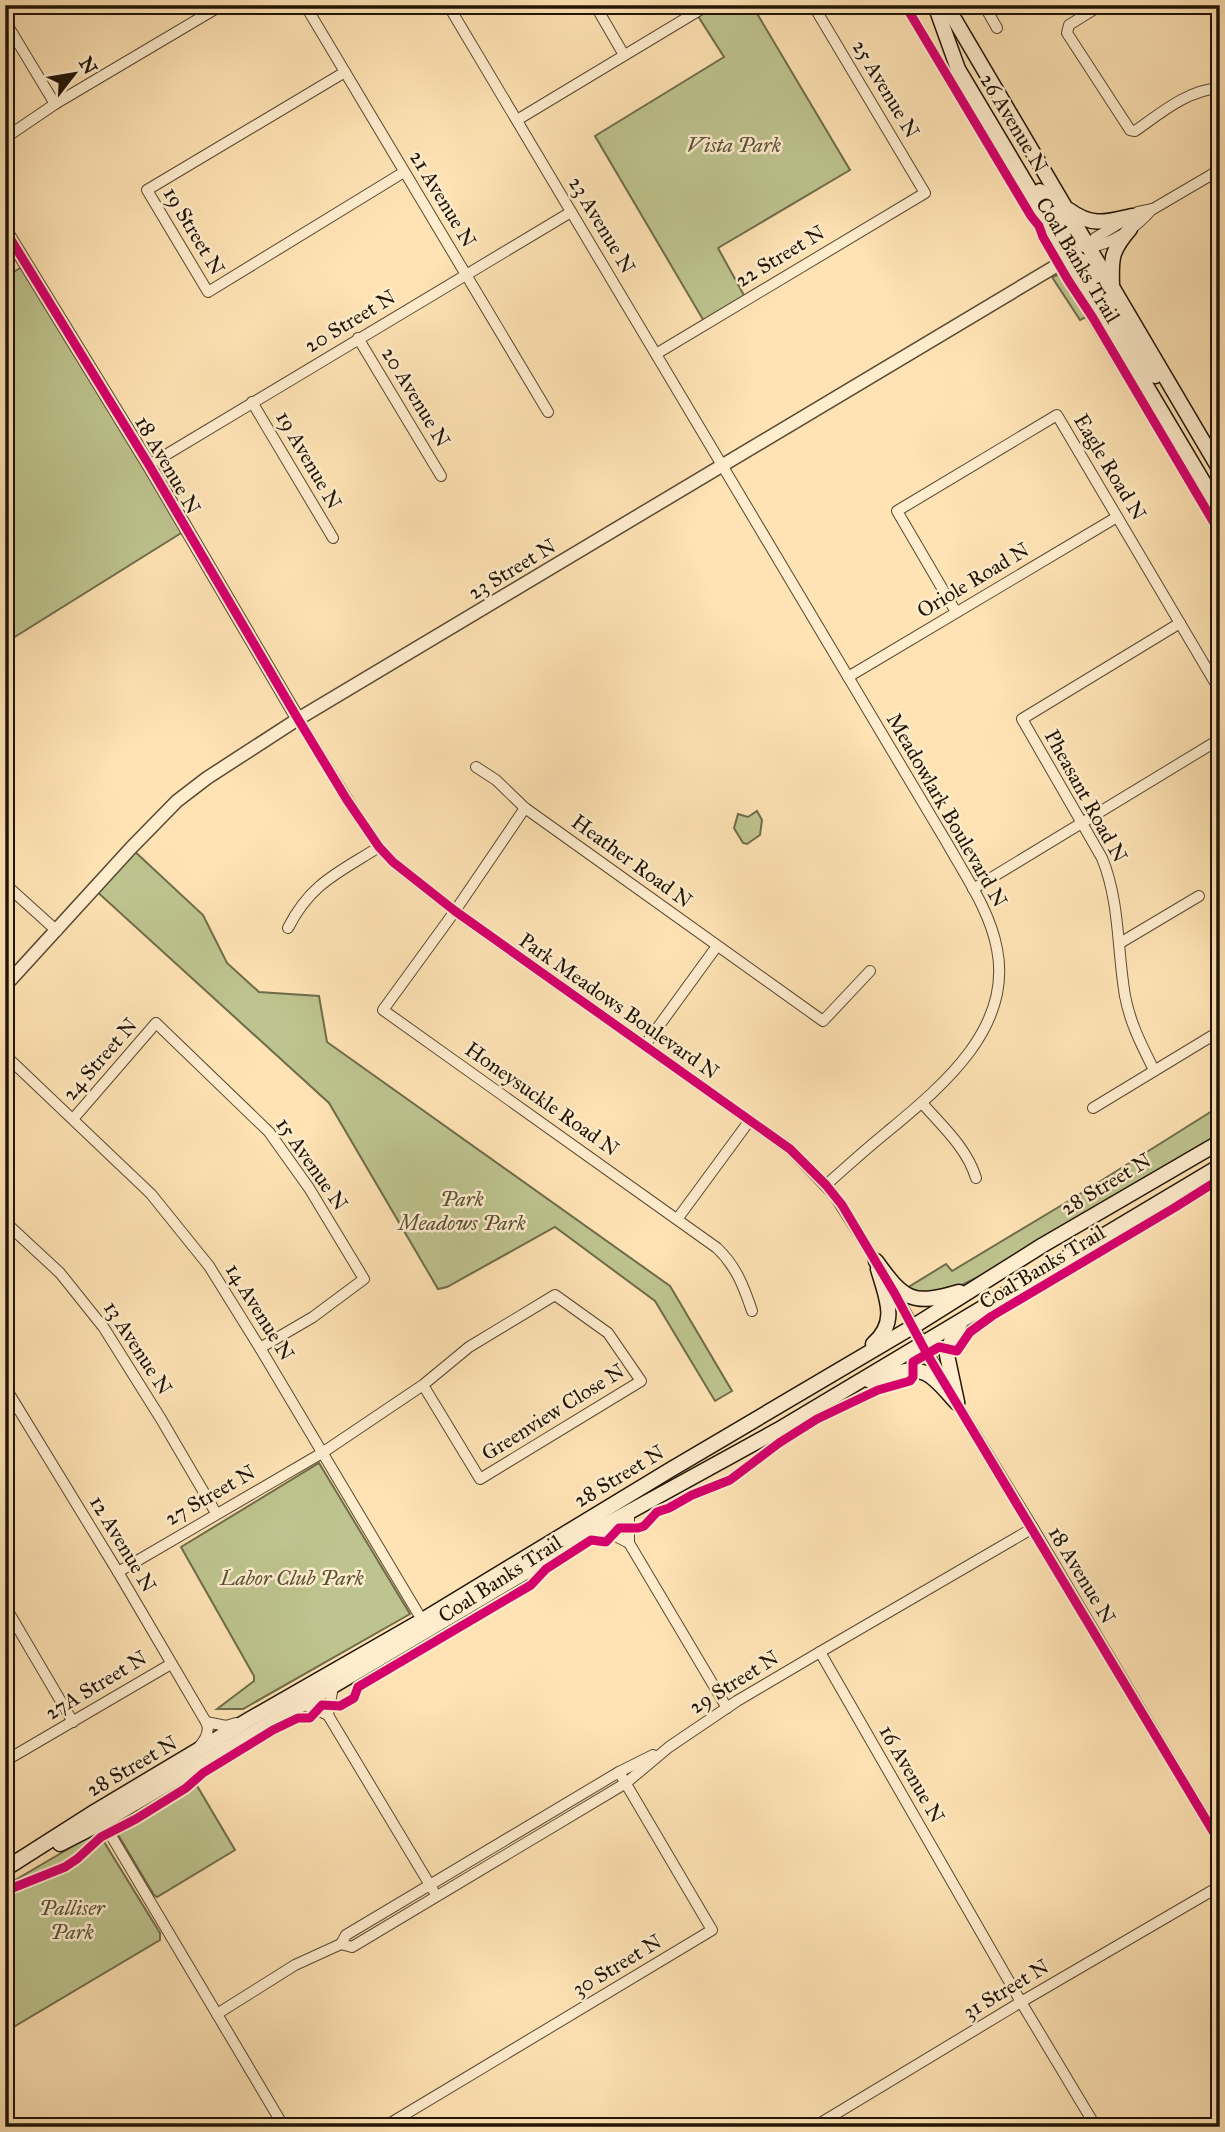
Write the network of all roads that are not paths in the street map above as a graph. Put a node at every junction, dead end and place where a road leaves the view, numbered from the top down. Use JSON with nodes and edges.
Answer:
{"nodes":[{"id":1,"x":222,"y":5,"type":"edge"},
{"id":2,"x":305,"y":5,"type":"edge"},
{"id":3,"x":447,"y":5,"type":"edge"},
{"id":4,"x":595,"y":5,"type":"edge"},
{"id":5,"x":708,"y":5,"type":"edge"},
{"id":6,"x":813,"y":5,"type":"edge"},
{"id":7,"x":935,"y":5,"type":"edge"},
{"id":8,"x":946,"y":5,"type":"edge"},
{"id":9,"x":984,"y":5,"type":"edge"},
{"id":10,"x":1101,"y":5,"type":"edge"},
{"id":11,"x":5,"y":21,"type":"edge"},
{"id":12,"x":997,"y":28,"type":"dead end"},
{"id":13,"x":624,"y":55,"type":"junction"},
{"id":14,"x":345,"y":72,"type":"junction"},
{"id":15,"x":1220,"y":88,"type":"edge"},
{"id":16,"x":55,"y":104,"type":"junction"},
{"id":17,"x":517,"y":120,"type":"junction"},
{"id":18,"x":994,"y":131,"type":"junction"},
{"id":19,"x":5,"y":138,"type":"edge"},
{"id":20,"x":1220,"y":168,"type":"edge"},
{"id":21,"x":404,"y":172,"type":"junction"},
{"id":22,"x":925,"y":193,"type":"joint"},
{"id":23,"x":1065,"y":208,"type":"junction"},
{"id":24,"x":571,"y":212,"type":"junction"},
{"id":25,"x":1131,"y":222,"type":"junction"},
{"id":26,"x":5,"y":230,"type":"edge"},
{"id":27,"x":1088,"y":247,"type":"junction"},
{"id":28,"x":1070,"y":257,"type":"junction"},
{"id":29,"x":465,"y":275,"type":"junction"},
{"id":30,"x":1112,"y":288,"type":"junction"},
{"id":31,"x":358,"y":338,"type":"junction"},
{"id":32,"x":656,"y":354,"type":"junction"},
{"id":33,"x":1178,"y":400,"type":"junction"},
{"id":34,"x":252,"y":402,"type":"junction"},
{"id":35,"x":548,"y":412,"type":"dead end"},
{"id":36,"x":149,"y":465,"type":"junction"},
{"id":37,"x":722,"y":466,"type":"junction"},
{"id":38,"x":1220,"y":470,"type":"edge"},
{"id":39,"x":441,"y":476,"type":"dead end"},
{"id":40,"x":1220,"y":510,"type":"edge"},
{"id":41,"x":1117,"y":517,"type":"junction"},
{"id":42,"x":332,"y":538,"type":"dead end"},
{"id":43,"x":956,"y":612,"type":"junction"},
{"id":44,"x":1180,"y":623,"type":"junction"},
{"id":45,"x":848,"y":677,"type":"junction"},
{"id":46,"x":1220,"y":691,"type":"edge"},
{"id":47,"x":298,"y":719,"type":"junction"},
{"id":48,"x":1220,"y":739,"type":"edge"},
{"id":49,"x":476,"y":767,"type":"dead end"},
{"id":50,"x":525,"y":808,"type":"junction"},
{"id":51,"x":1081,"y":823,"type":"junction"},
{"id":52,"x":379,"y":847,"type":"junction"},
{"id":53,"x":5,"y":884,"type":"edge"},
{"id":54,"x":973,"y":889,"type":"junction"},
{"id":55,"x":1199,"y":896,"type":"dead end"},
{"id":56,"x":455,"y":911,"type":"junction"},
{"id":57,"x":288,"y":928,"type":"dead end"},
{"id":58,"x":57,"y":931,"type":"junction"},
{"id":59,"x":1120,"y":943,"type":"junction"},
{"id":60,"x":717,"y":946,"type":"junction"},
{"id":61,"x":870,"y":971,"type":"dead end"},
{"id":62,"x":5,"y":986,"type":"edge"},
{"id":63,"x":156,"y":1023,"type":"joint"},
{"id":64,"x":1220,"y":1031,"type":"edge"},
{"id":65,"x":645,"y":1045,"type":"junction"},
{"id":66,"x":5,"y":1055,"type":"edge"},
{"id":67,"x":1154,"y":1070,"type":"junction"},
{"id":68,"x":922,"y":1103,"type":"junction"},
{"id":69,"x":1093,"y":1108,"type":"dead end"},
{"id":70,"x":73,"y":1119,"type":"junction"},
{"id":71,"x":750,"y":1120,"type":"junction"},
{"id":72,"x":1220,"y":1142,"type":"edge"},
{"id":73,"x":1220,"y":1166,"type":"edge"},
{"id":74,"x":976,"y":1178,"type":"dead end"},
{"id":75,"x":826,"y":1185,"type":"junction"},
{"id":76,"x":678,"y":1218,"type":"junction"},
{"id":77,"x":5,"y":1222,"type":"edge"},
{"id":78,"x":1043,"y":1245,"type":"junction"},
{"id":79,"x":876,"y":1261,"type":"junction"},
{"id":80,"x":979,"y":1286,"type":"junction"},
{"id":81,"x":752,"y":1311,"type":"dead end"},
{"id":82,"x":962,"y":1319,"type":"junction"},
{"id":83,"x":914,"y":1326,"type":"junction"},
{"id":84,"x":922,"y":1343,"type":"junction"},
{"id":85,"x":260,"y":1348,"type":"junction"},
{"id":86,"x":851,"y":1363,"type":"junction"},
{"id":87,"x":423,"y":1385,"type":"junction"},
{"id":88,"x":5,"y":1387,"type":"edge"},
{"id":89,"x":847,"y":1388,"type":"junction"},
{"id":90,"x":957,"y":1403,"type":"junction"},
{"id":91,"x":778,"y":1430,"type":"junction"},
{"id":92,"x":322,"y":1452,"type":"junction"},
{"id":93,"x":629,"y":1511,"type":"junction"},
{"id":94,"x":216,"y":1513,"type":"junction"},
{"id":95,"x":600,"y":1528,"type":"junction"},
{"id":96,"x":1033,"y":1528,"type":"junction"},
{"id":97,"x":629,"y":1543,"type":"junction"},
{"id":98,"x":118,"y":1572,"type":"junction"},
{"id":99,"x":5,"y":1606,"type":"edge"},
{"id":100,"x":425,"y":1625,"type":"junction"},
{"id":101,"x":820,"y":1652,"type":"junction"},
{"id":102,"x":171,"y":1664,"type":"junction"},
{"id":103,"x":332,"y":1686,"type":"junction"},
{"id":104,"x":302,"y":1704,"type":"junction"},
{"id":105,"x":727,"y":1708,"type":"junction"},
{"id":106,"x":328,"y":1716,"type":"junction"},
{"id":107,"x":250,"y":1719,"type":"junction"},
{"id":108,"x":73,"y":1722,"type":"junction"},
{"id":109,"x":206,"y":1722,"type":"junction"},
{"id":110,"x":669,"y":1747,"type":"junction"},
{"id":111,"x":192,"y":1755,"type":"junction"},
{"id":112,"x":5,"y":1761,"type":"edge"},
{"id":113,"x":619,"y":1772,"type":"junction"},
{"id":114,"x":626,"y":1783,"type":"junction"},
{"id":115,"x":99,"y":1816,"type":"junction"},
{"id":116,"x":1220,"y":1843,"type":"edge"},
{"id":117,"x":5,"y":1870,"type":"edge"},
{"id":118,"x":430,"y":1885,"type":"junction"},
{"id":119,"x":1220,"y":1886,"type":"edge"},
{"id":120,"x":437,"y":1896,"type":"junction"},
{"id":121,"x":341,"y":1944,"type":"junction"},
{"id":122,"x":1021,"y":2002,"type":"junction"},
{"id":123,"x":218,"y":2014,"type":"junction"},
{"id":124,"x":284,"y":2127,"type":"edge"},
{"id":125,"x":384,"y":2127,"type":"edge"},
{"id":126,"x":814,"y":2127,"type":"edge"},
{"id":127,"x":1096,"y":2127,"type":"edge"}],
"edges":[{"from":1,"to":16,"type":"street"},
{"from":2,"to":14,"type":"street","name":"21 Avenue N"},
{"from":3,"to":17,"type":"street","name":"23 Avenue N"},
{"from":4,"to":13,"type":"street"},
{"from":5,"to":13,"type":"street"},
{"from":6,"to":22,"type":"street","name":"25 Avenue N"},
{"from":7,"to":18,"type":"main road","name":"26 Avenue N"},
{"from":8,"to":23,"type":"main road","name":"26 Avenue N"},
{"from":9,"to":12,"type":"street"},
{"from":10,"to":15,"type":"street"},
{"from":11,"to":16,"type":"street"},
{"from":13,"to":17,"type":"street"},
{"from":14,"to":21,"type":"street","name":"21 Avenue N"},
{"from":14,"to":21,"type":"street","name":"19 Street N"},
{"from":16,"to":19,"type":"street"},
{"from":17,"to":24,"type":"street","name":"23 Avenue N"},
{"from":18,"to":27,"type":"main road"},
{"from":18,"to":28,"type":"main road","name":"26 Avenue N"},
{"from":20,"to":25,"type":"street","name":"23 Street N"},
{"from":21,"to":29,"type":"street","name":"21 Avenue N"},
{"from":22,"to":32,"type":"street","name":"22 Street N"},
{"from":23,"to":25,"type":"main road"},
{"from":23,"to":27,"type":"main road","name":"26 Avenue N"},
{"from":24,"to":29,"type":"street","name":"20 Street N"},
{"from":24,"to":32,"type":"street","name":"23 Avenue N"},
{"from":25,"to":27,"type":"street","name":"23 Street N"},
{"from":25,"to":30,"type":"main road"},
{"from":26,"to":36,"type":"street","name":"18 Avenue N"},
{"from":27,"to":28,"type":"street","name":"23 Street N"},
{"from":27,"to":30,"type":"main road","name":"26 Avenue N"},
{"from":28,"to":33,"type":"main road"},
{"from":28,"to":37,"type":"street","name":"23 Street N"},
{"from":28,"to":40,"type":"main road","name":"26 Avenue N"},
{"from":29,"to":31,"type":"street","name":"20 Street N"},
{"from":29,"to":35,"type":"street","name":"21 Avenue N"},
{"from":30,"to":33,"type":"main road","name":"26 Avenue N"},
{"from":31,"to":34,"type":"street","name":"20 Street N"},
{"from":31,"to":39,"type":"street","name":"20 Avenue N"},
{"from":32,"to":37,"type":"street","name":"23 Avenue N"},
{"from":33,"to":38,"type":"main road","name":"26 Avenue N"},
{"from":34,"to":36,"type":"street","name":"20 Street N"},
{"from":34,"to":42,"type":"street","name":"19 Avenue N"},
{"from":36,"to":47,"type":"street","name":"18 Avenue N"},
{"from":37,"to":45,"type":"street","name":"Meadowlark Boulevard N"},
{"from":37,"to":47,"type":"street","name":"23 Street N"},
{"from":41,"to":43,"type":"street","name":"Oriole Road N"},
{"from":41,"to":43,"type":"street","name":"Eagle Road N"},
{"from":41,"to":44,"type":"street","name":"Eagle Road N"},
{"from":43,"to":45,"type":"street","name":"Oriole Road N"},
{"from":44,"to":46,"type":"street","name":"Eagle Road N"},
{"from":44,"to":51,"type":"street","name":"Pheasant Road N"},
{"from":45,"to":54,"type":"street","name":"Meadowlark Boulevard N"},
{"from":47,"to":52,"type":"street","name":"Park Meadows Boulevard N"},
{"from":47,"to":58,"type":"street","name":"23 Street N"},
{"from":48,"to":51,"type":"street"},
{"from":49,"to":50,"type":"street","name":"Heather Road N"},
{"from":50,"to":56,"type":"street"},
{"from":50,"to":60,"type":"street","name":"Heather Road N"},
{"from":51,"to":54,"type":"street"},
{"from":51,"to":59,"type":"street","name":"Pheasant Road N"},
{"from":52,"to":56,"type":"street","name":"Park Meadows Boulevard N"},
{"from":52,"to":57,"type":"street"},
{"from":53,"to":58,"type":"street"},
{"from":54,"to":68,"type":"street","name":"Meadowlark Boulevard N"},
{"from":55,"to":59,"type":"street"},
{"from":56,"to":65,"type":"street","name":"Park Meadows Boulevard N"},
{"from":56,"to":76,"type":"street","name":"Honeysuckle Road N"},
{"from":58,"to":62,"type":"street","name":"23 Street N"},
{"from":59,"to":67,"type":"street","name":"Pheasant Road N"},
{"from":60,"to":61,"type":"street","name":"Heather Road N"},
{"from":60,"to":65,"type":"street"},
{"from":63,"to":70,"type":"street","name":"24 Street N"},
{"from":63,"to":85,"type":"street","name":"15 Avenue N"},
{"from":64,"to":67,"type":"street"},
{"from":65,"to":71,"type":"street","name":"Park Meadows Boulevard N"},
{"from":66,"to":70,"type":"street","name":"14 Avenue N"},
{"from":67,"to":69,"type":"street"},
{"from":68,"to":74,"type":"street"},
{"from":68,"to":75,"type":"street","name":"Meadowlark Boulevard N"},
{"from":70,"to":85,"type":"street","name":"14 Avenue N"},
{"from":71,"to":75,"type":"street","name":"Park Meadows Boulevard N"},
{"from":71,"to":76,"type":"street"},
{"from":72,"to":78,"type":"main road","name":"28 Street N"},
{"from":73,"to":82,"type":"main road","name":"28 Street N"},
{"from":75,"to":79,"type":"street","name":"Park Meadows Boulevard N"},
{"from":76,"to":81,"type":"street","name":"Honeysuckle Road N"},
{"from":77,"to":94,"type":"street","name":"13 Avenue N"},
{"from":78,"to":80,"type":"main road","name":"28 Street N"},
{"from":78,"to":84,"type":"main road"},
{"from":79,"to":80,"type":"main road"},
{"from":79,"to":83,"type":"street","name":"Park Meadows Boulevard N"},
{"from":79,"to":86,"type":"main road"},
{"from":80,"to":83,"type":"main road","name":"28 Street N"},
{"from":82,"to":84,"type":"main road","name":"28 Street N"},
{"from":82,"to":90,"type":"main road"},
{"from":83,"to":84,"type":"street","name":"18 Avenue N"},
{"from":83,"to":86,"type":"main road","name":"28 Street N"},
{"from":83,"to":91,"type":"main road"},
{"from":84,"to":89,"type":"main road","name":"28 Street N"},
{"from":84,"to":90,"type":"street","name":"18 Avenue N"},
{"from":85,"to":92,"type":"street","name":"14 Avenue N"},
{"from":86,"to":100,"type":"main road","name":"28 Street N"},
{"from":87,"to":87,"type":"street","name":"Greenview Close N"},
{"from":87,"to":92,"type":"street","name":"Greenview Close N"},
{"from":88,"to":98,"type":"street","name":"12 Avenue N"},
{"from":89,"to":90,"type":"main road"},
{"from":89,"to":91,"type":"main road","name":"28 Street N"},
{"from":90,"to":96,"type":"street","name":"18 Avenue N"},
{"from":91,"to":93,"type":"main road","name":"28 Street N"},
{"from":92,"to":94,"type":"street","name":"27 Street N"},
{"from":92,"to":100,"type":"street","name":"14 Avenue N"},
{"from":93,"to":95,"type":"main road","name":"28 Street N"},
{"from":93,"to":97,"type":"street"},
{"from":94,"to":98,"type":"street","name":"27 Street N"},
{"from":95,"to":97,"type":"street"},
{"from":95,"to":100,"type":"main road","name":"28 Street N"},
{"from":96,"to":101,"type":"street"},
{"from":96,"to":116,"type":"street","name":"18 Avenue N"},
{"from":97,"to":105,"type":"street"},
{"from":98,"to":102,"type":"street","name":"12 Avenue N"},
{"from":99,"to":108,"type":"street"},
{"from":100,"to":103,"type":"main road","name":"28 Street N"},
{"from":100,"to":107,"type":"main road","name":"28 Street N"},
{"from":101,"to":105,"type":"street","name":"29 Street N"},
{"from":101,"to":122,"type":"street","name":"16 Avenue N"},
{"from":102,"to":108,"type":"street","name":"27A Street N"},
{"from":102,"to":109,"type":"street","name":"12 Avenue N"},
{"from":103,"to":104,"type":"main road","name":"28 Street N"},
{"from":103,"to":106,"type":"street"},
{"from":104,"to":106,"type":"street"},
{"from":104,"to":115,"type":"main road","name":"28 Street N"},
{"from":105,"to":110,"type":"street","name":"29 Street N"},
{"from":106,"to":118,"type":"street"},
{"from":107,"to":109,"type":"street"},
{"from":107,"to":111,"type":"main road","name":"28 Street N"},
{"from":108,"to":112,"type":"street","name":"27A Street N"},
{"from":109,"to":111,"type":"street"},
{"from":110,"to":113,"type":"street"},
{"from":110,"to":114,"type":"street"},
{"from":111,"to":115,"type":"main road","name":"28 Street N"},
{"from":113,"to":114,"type":"street","name":"30 Street N"},
{"from":113,"to":118,"type":"street"},
{"from":114,"to":120,"type":"street"},
{"from":114,"to":125,"type":"street","name":"30 Street N"},
{"from":115,"to":117,"type":"main road","name":"28 Street N"},
{"from":115,"to":123,"type":"street"},
{"from":118,"to":120,"type":"street"},
{"from":118,"to":121,"type":"street"},
{"from":119,"to":122,"type":"street","name":"31 Street N"},
{"from":120,"to":121,"type":"street"},
{"from":121,"to":123,"type":"street"},
{"from":122,"to":126,"type":"street","name":"31 Street N"},
{"from":122,"to":127,"type":"street","name":"16 Avenue N"},
{"from":123,"to":124,"type":"street"}]}
